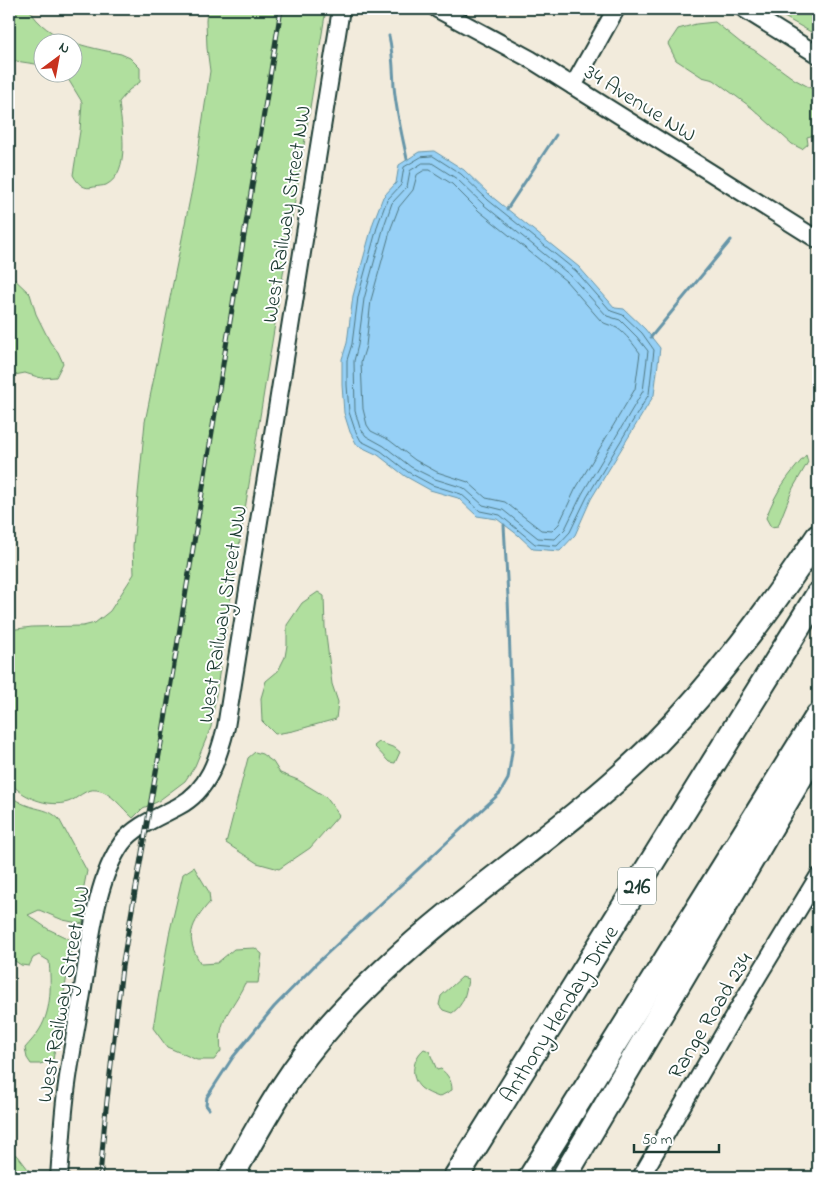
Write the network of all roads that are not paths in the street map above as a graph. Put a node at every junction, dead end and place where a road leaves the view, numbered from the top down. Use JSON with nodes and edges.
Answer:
{"nodes":[{"id":1,"x":341,"y":9,"type":"edge"},
{"id":2,"x":438,"y":9,"type":"edge"},
{"id":3,"x":616,"y":9,"type":"edge"},
{"id":4,"x":744,"y":9,"type":"edge"},
{"id":5,"x":818,"y":55,"type":"edge"},
{"id":6,"x":573,"y":86,"type":"junction"},
{"id":7,"x":818,"y":240,"type":"edge"},
{"id":8,"x":818,"y":537,"type":"edge"},
{"id":9,"x":818,"y":595,"type":"edge"},
{"id":10,"x":818,"y":716,"type":"edge"},
{"id":11,"x":818,"y":747,"type":"edge"},
{"id":12,"x":818,"y":877,"type":"edge"},
{"id":13,"x":59,"y":1177,"type":"edge"},
{"id":14,"x":231,"y":1177,"type":"edge"},
{"id":15,"x":456,"y":1177,"type":"edge"},
{"id":16,"x":531,"y":1177,"type":"edge"},
{"id":17,"x":564,"y":1177,"type":"edge"},
{"id":18,"x":641,"y":1177,"type":"edge"}],
"edges":[{"from":1,"to":13,"type":"street","name":"West Railway Street NW"},
{"from":2,"to":6,"type":"street","name":"34 Avenue NW"},
{"from":3,"to":6,"type":"street"},
{"from":4,"to":5,"type":"street"},
{"from":6,"to":7,"type":"street","name":"34 Avenue NW"},
{"from":8,"to":14,"type":"highway"},
{"from":9,"to":15,"type":"highway","name":"Anthony Henday Drive","number":"216"},
{"from":10,"to":16,"type":"highway"},
{"from":11,"to":17,"type":"highway"},
{"from":12,"to":18,"type":"street","name":"Range Road 234"}]}
